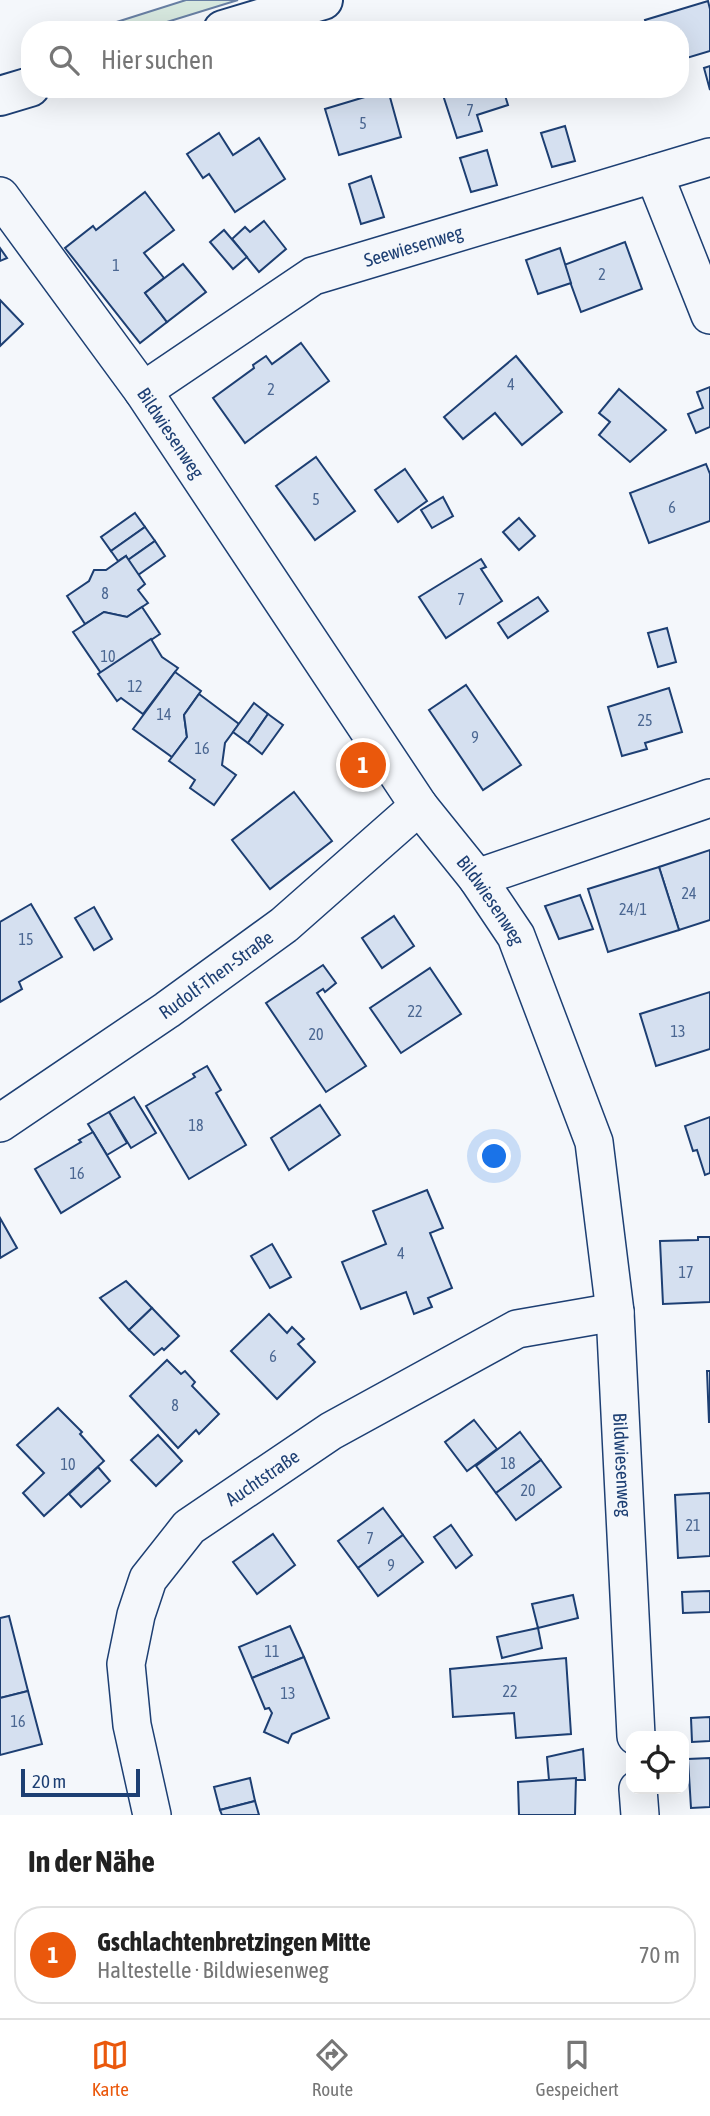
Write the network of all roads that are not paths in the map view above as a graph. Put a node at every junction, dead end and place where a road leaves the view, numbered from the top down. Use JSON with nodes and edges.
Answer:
{"nodes":[{"id":1,"x":323,"y":0,"type":"edge"},
{"id":2,"x":253,"y":21,"type":"edge"},
{"id":3,"x":21,"y":90,"type":"edge"},
{"id":4,"x":0,"y":96,"type":"edge"},
{"id":5,"x":710,"y":157,"type":"edge"},
{"id":6,"x":654,"y":174,"type":"junction"},
{"id":7,"x":0,"y":196,"type":"edge"},
{"id":8,"x":710,"y":315,"type":"edge"},
{"id":9,"x":143,"y":391,"type":"junction"},
{"id":10,"x":710,"y":798,"type":"edge"},
{"id":11,"x":419,"y":806,"type":"junction"},
{"id":12,"x":477,"y":878,"type":"junction"},
{"id":13,"x":0,"y":1123,"type":"edge"},
{"id":14,"x":615,"y":1312,"type":"junction"},
{"id":15,"x":636,"y":1731,"type":"edge"},
{"id":16,"x":638,"y":1794,"type":"edge"},
{"id":17,"x":152,"y":1815,"type":"edge"},
{"id":18,"x":640,"y":1815,"type":"edge"}],
"edges":[{"from":1,"to":2,"type":"street"},
{"from":3,"to":4,"type":"street"},
{"from":5,"to":6,"type":"street","name":"Seewiesenweg"},
{"from":6,"to":8,"type":"street"},
{"from":6,"to":9,"type":"street","name":"Seewiesenweg"},
{"from":7,"to":9,"type":"street","name":"Bildwiesenweg"},
{"from":9,"to":11,"type":"street","name":"Bildwiesenweg"},
{"from":10,"to":12,"type":"street"},
{"from":11,"to":12,"type":"street","name":"Bildwiesenweg"},
{"from":11,"to":13,"type":"street","name":"Rudolf-Then-Straße"},
{"from":12,"to":14,"type":"street","name":"Bildwiesenweg"},
{"from":14,"to":15,"type":"street","name":"Bildwiesenweg"},
{"from":14,"to":17,"type":"street","name":"Auchtstraße"},
{"from":16,"to":18,"type":"street"}]}
